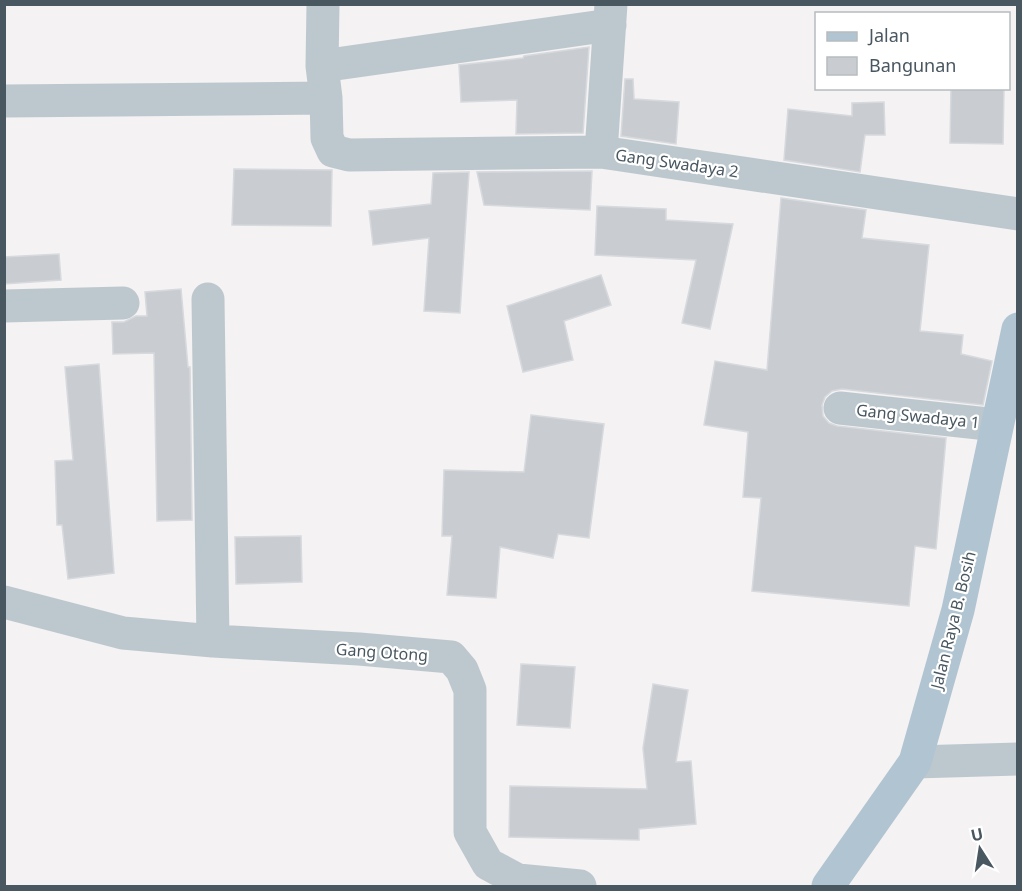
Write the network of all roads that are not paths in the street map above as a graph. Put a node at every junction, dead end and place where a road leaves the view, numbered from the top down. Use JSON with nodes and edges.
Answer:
{"nodes":[{"id":1,"x":323,"y":4,"type":"edge"},
{"id":2,"x":611,"y":15,"type":"edge"},
{"id":3,"x":322,"y":66,"type":"junction"},
{"id":4,"x":326,"y":98,"type":"junction"},
{"id":5,"x":4,"y":101,"type":"edge"},
{"id":6,"x":600,"y":152,"type":"junction"},
{"id":7,"x":1017,"y":214,"type":"edge"},
{"id":8,"x":208,"y":299,"type":"dead end"},
{"id":9,"x":123,"y":303,"type":"dead end"},
{"id":10,"x":4,"y":306,"type":"edge"},
{"id":11,"x":1017,"y":328,"type":"edge"},
{"id":12,"x":840,"y":408,"type":"dead end"},
{"id":13,"x":997,"y":425,"type":"junction"},
{"id":14,"x":4,"y":602,"type":"edge"},
{"id":15,"x":213,"y":641,"type":"junction"},
{"id":16,"x":1017,"y":759,"type":"edge"},
{"id":17,"x":915,"y":762,"type":"junction"},
{"id":18,"x":580,"y":886,"type":"edge"},
{"id":19,"x":828,"y":886,"type":"edge"}],
"edges":[{"from":1,"to":3,"type":"street"},
{"from":2,"to":3,"type":"street"},
{"from":2,"to":6,"type":"street"},
{"from":3,"to":4,"type":"street"},
{"from":4,"to":5,"type":"street"},
{"from":4,"to":6,"type":"street","name":"Gang Swadaya 2"},
{"from":6,"to":7,"type":"street","name":"Gang Swadaya 2"},
{"from":8,"to":15,"type":"street"},
{"from":9,"to":10,"type":"street"},
{"from":11,"to":13,"type":"main road","name":"Jalan Raya B. Bosih"},
{"from":12,"to":13,"type":"street","name":"Gang Swadaya 1"},
{"from":13,"to":17,"type":"main road","name":"Jalan Raya B. Bosih"},
{"from":14,"to":15,"type":"street","name":"Gang Otong"},
{"from":15,"to":18,"type":"street","name":"Gang Otong"},
{"from":16,"to":17,"type":"street"},
{"from":17,"to":19,"type":"main road","name":"Jalan Raya B. Bosih"}]}
